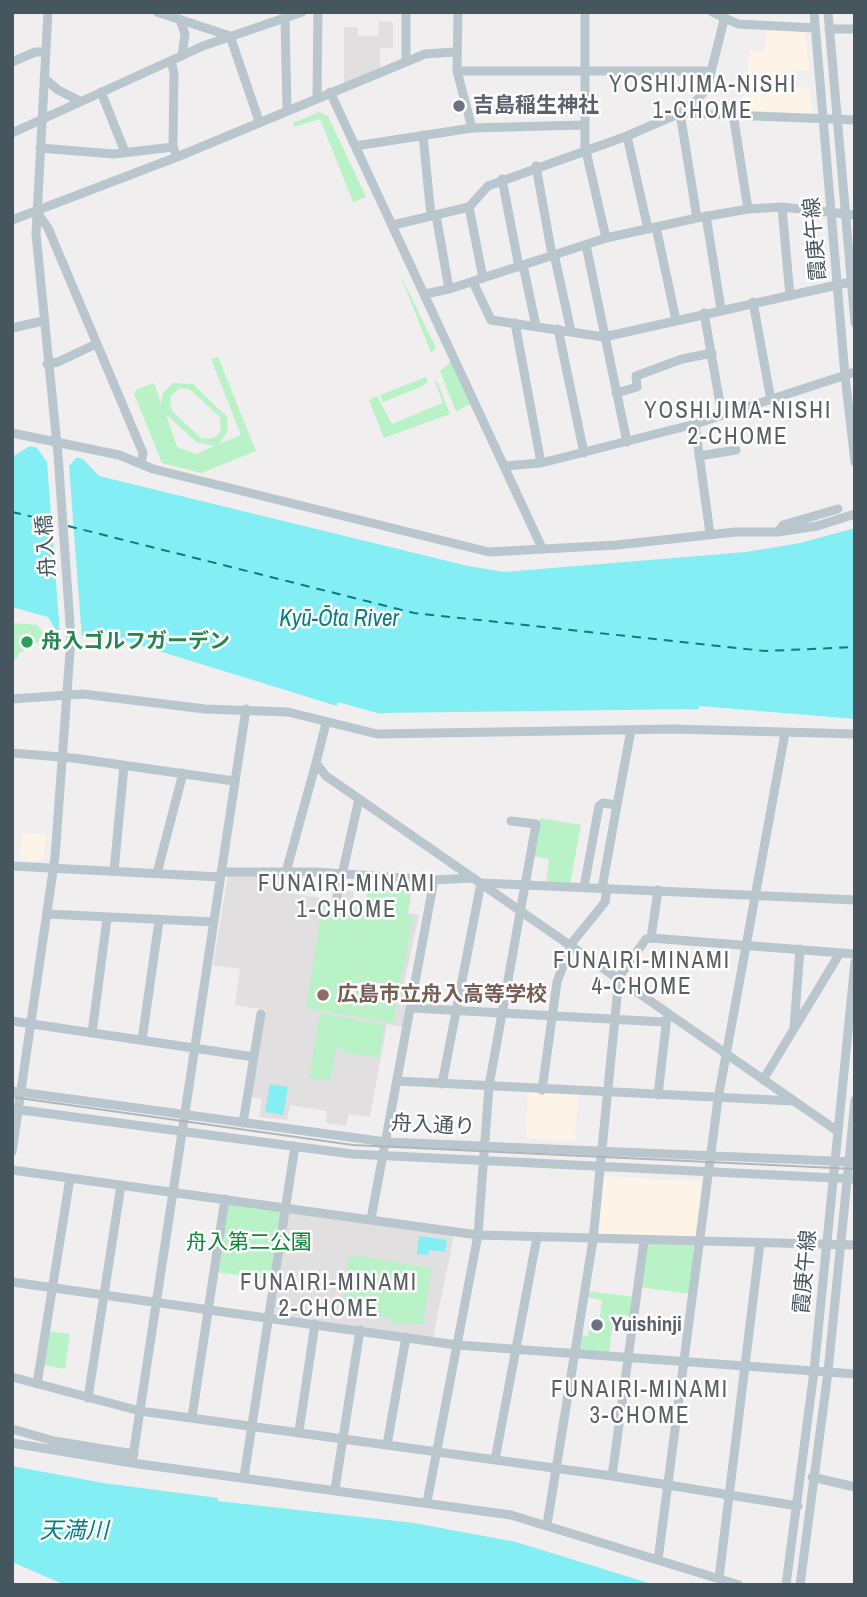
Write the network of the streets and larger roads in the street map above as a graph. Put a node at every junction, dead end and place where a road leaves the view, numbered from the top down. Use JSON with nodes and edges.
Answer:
{"nodes":[{"id":1,"x":48,"y":12,"type":"edge"},
{"id":2,"x":157,"y":12,"type":"edge"},
{"id":3,"x":302,"y":12,"type":"edge"},
{"id":4,"x":318,"y":12,"type":"edge"},
{"id":5,"x":405,"y":12,"type":"edge"},
{"id":6,"x":458,"y":12,"type":"edge"},
{"id":7,"x":585,"y":12,"type":"edge"},
{"id":8,"x":712,"y":12,"type":"edge"},
{"id":9,"x":814,"y":12,"type":"edge"},
{"id":10,"x":828,"y":12,"type":"edge"},
{"id":11,"x":285,"y":18,"type":"junction"},
{"id":12,"x":180,"y":19,"type":"junction"},
{"id":13,"x":724,"y":19,"type":"junction"},
{"id":14,"x":816,"y":28,"type":"junction"},
{"id":15,"x":829,"y":29,"type":"junction"},
{"id":16,"x":855,"y":29,"type":"edge"},
{"id":17,"x":230,"y":36,"type":"junction"},
{"id":18,"x":46,"y":52,"type":"junction"},
{"id":19,"x":455,"y":52,"type":"junction"},
{"id":20,"x":182,"y":56,"type":"junction"},
{"id":21,"x":171,"y":61,"type":"junction"},
{"id":22,"x":12,"y":62,"type":"edge"},
{"id":23,"x":406,"y":62,"type":"junction"},
{"id":24,"x":457,"y":71,"type":"junction"},
{"id":25,"x":586,"y":71,"type":"junction"},
{"id":26,"x":710,"y":71,"type":"junction"},
{"id":27,"x":44,"y":78,"type":"junction"},
{"id":28,"x":330,"y":92,"type":"junction"},
{"id":29,"x":101,"y":93,"type":"junction"},
{"id":30,"x":317,"y":97,"type":"junction"},
{"id":31,"x":80,"y":101,"type":"junction"},
{"id":32,"x":287,"y":110,"type":"junction"},
{"id":33,"x":680,"y":113,"type":"junction"},
{"id":34,"x":733,"y":114,"type":"junction"},
{"id":35,"x":824,"y":119,"type":"junction"},
{"id":36,"x":836,"y":119,"type":"junction"},
{"id":37,"x":40,"y":120,"type":"junction"},
{"id":38,"x":855,"y":120,"type":"edge"},
{"id":39,"x":259,"y":121,"type":"junction"},
{"id":40,"x":585,"y":125,"type":"junction"},
{"id":41,"x":472,"y":128,"type":"junction"},
{"id":42,"x":12,"y":133,"type":"edge"},
{"id":43,"x":423,"y":135,"type":"junction"},
{"id":44,"x":628,"y":136,"type":"junction"},
{"id":45,"x":355,"y":146,"type":"junction"},
{"id":46,"x":40,"y":148,"type":"junction"},
{"id":47,"x":587,"y":150,"type":"junction"},
{"id":48,"x":125,"y":152,"type":"junction"},
{"id":49,"x":175,"y":152,"type":"junction"},
{"id":50,"x":536,"y":166,"type":"junction"},
{"id":51,"x":502,"y":179,"type":"junction"},
{"id":52,"x":469,"y":207,"type":"junction"},
{"id":53,"x":782,"y":207,"type":"junction"},
{"id":54,"x":748,"y":208,"type":"junction"},
{"id":55,"x":831,"y":211,"type":"junction"},
{"id":56,"x":37,"y":212,"type":"junction"},
{"id":57,"x":850,"y":214,"type":"edge"},
{"id":58,"x":434,"y":216,"type":"junction"},
{"id":59,"x":702,"y":217,"type":"junction"},
{"id":60,"x":12,"y":220,"type":"edge"},
{"id":61,"x":393,"y":225,"type":"junction"},
{"id":62,"x":652,"y":228,"type":"junction"},
{"id":63,"x":606,"y":238,"type":"junction"},
{"id":64,"x":55,"y":245,"type":"junction"},
{"id":65,"x":586,"y":245,"type":"junction"},
{"id":66,"x":36,"y":251,"type":"junction"},
{"id":67,"x":553,"y":255,"type":"junction"},
{"id":68,"x":521,"y":266,"type":"junction"},
{"id":69,"x":478,"y":280,"type":"junction"},
{"id":70,"x":853,"y":282,"type":"edge"},
{"id":71,"x":838,"y":286,"type":"junction"},
{"id":72,"x":449,"y":289,"type":"junction"},
{"id":73,"x":425,"y":294,"type":"junction"},
{"id":74,"x":790,"y":296,"type":"junction"},
{"id":75,"x":753,"y":302,"type":"junction"},
{"id":76,"x":721,"y":309,"type":"junction"},
{"id":77,"x":704,"y":313,"type":"junction"},
{"id":78,"x":676,"y":320,"type":"junction"},
{"id":79,"x":43,"y":321,"type":"junction"},
{"id":80,"x":515,"y":323,"type":"junction"},
{"id":81,"x":855,"y":323,"type":"edge"},
{"id":82,"x":536,"y":326,"type":"junction"},
{"id":83,"x":12,"y":328,"type":"edge"},
{"id":84,"x":558,"y":330,"type":"junction"},
{"id":85,"x":571,"y":331,"type":"junction"},
{"id":86,"x":604,"y":337,"type":"junction"},
{"id":87,"x":96,"y":344,"type":"junction"},
{"id":88,"x":712,"y":353,"type":"junction"},
{"id":89,"x":47,"y":364,"type":"junction"},
{"id":90,"x":855,"y":372,"type":"edge"},
{"id":91,"x":845,"y":376,"type":"junction"},
{"id":92,"x":616,"y":393,"type":"junction"},
{"id":93,"x":771,"y":400,"type":"junction"},
{"id":94,"x":722,"y":415,"type":"junction"},
{"id":95,"x":695,"y":424,"type":"junction"},
{"id":96,"x":12,"y":433,"type":"edge"},
{"id":97,"x":627,"y":442,"type":"junction"},
{"id":98,"x":57,"y":446,"type":"junction"},
{"id":99,"x":736,"y":450,"type":"dead end"},
{"id":100,"x":584,"y":453,"type":"junction"},
{"id":101,"x":699,"y":456,"type":"junction"},
{"id":102,"x":855,"y":462,"type":"edge"},
{"id":103,"x":541,"y":463,"type":"junction"},
{"id":104,"x":141,"y":464,"type":"junction"},
{"id":105,"x":505,"y":466,"type":"junction"},
{"id":106,"x":838,"y":509,"type":"dead end"},
{"id":107,"x":855,"y":514,"type":"edge"},
{"id":108,"x":778,"y":532,"type":"junction"},
{"id":109,"x":710,"y":534,"type":"junction"},
{"id":110,"x":542,"y":548,"type":"junction"},
{"id":111,"x":69,"y":695,"type":"junction"},
{"id":112,"x":12,"y":699,"type":"edge"},
{"id":113,"x":246,"y":709,"type":"junction"},
{"id":114,"x":326,"y":723,"type":"junction"},
{"id":115,"x":631,"y":730,"type":"junction"},
{"id":116,"x":785,"y":733,"type":"junction"},
{"id":117,"x":855,"y":734,"type":"edge"},
{"id":118,"x":12,"y":753,"type":"edge"},
{"id":119,"x":63,"y":757,"type":"junction"},
{"id":120,"x":316,"y":764,"type":"junction"},
{"id":121,"x":124,"y":766,"type":"junction"},
{"id":122,"x":183,"y":773,"type":"junction"},
{"id":123,"x":234,"y":781,"type":"junction"},
{"id":124,"x":359,"y":799,"type":"junction"},
{"id":125,"x":617,"y":806,"type":"junction"},
{"id":126,"x":511,"y":821,"type":"dead end"},
{"id":127,"x":12,"y":866,"type":"edge"},
{"id":128,"x":54,"y":868,"type":"junction"},
{"id":129,"x":114,"y":871,"type":"junction"},
{"id":130,"x":286,"y":872,"type":"junction"},
{"id":131,"x":157,"y":873,"type":"junction"},
{"id":132,"x":220,"y":874,"type":"junction"},
{"id":133,"x":341,"y":874,"type":"junction"},
{"id":134,"x":434,"y":880,"type":"junction"},
{"id":135,"x":477,"y":880,"type":"junction"},
{"id":136,"x":525,"y":884,"type":"junction"},
{"id":137,"x":584,"y":887,"type":"junction"},
{"id":138,"x":605,"y":888,"type":"junction"},
{"id":139,"x":658,"y":890,"type":"junction"},
{"id":140,"x":757,"y":894,"type":"junction"},
{"id":141,"x":337,"y":897,"type":"dead end"},
{"id":142,"x":855,"y":900,"type":"edge"},
{"id":143,"x":520,"y":911,"type":"junction"},
{"id":144,"x":47,"y":914,"type":"junction"},
{"id":145,"x":107,"y":919,"type":"junction"},
{"id":146,"x":159,"y":921,"type":"junction"},
{"id":147,"x":214,"y":922,"type":"junction"},
{"id":148,"x":651,"y":937,"type":"junction"},
{"id":149,"x":571,"y":944,"type":"junction"},
{"id":150,"x":748,"y":945,"type":"junction"},
{"id":151,"x":800,"y":949,"type":"junction"},
{"id":152,"x":840,"y":953,"type":"junction"},
{"id":153,"x":855,"y":954,"type":"edge"},
{"id":154,"x":855,"y":962,"type":"edge"},
{"id":155,"x":619,"y":976,"type":"junction"},
{"id":156,"x":412,"y":1008,"type":"junction"},
{"id":157,"x":457,"y":1010,"type":"junction"},
{"id":158,"x":501,"y":1012,"type":"junction"},
{"id":159,"x":669,"y":1013,"type":"junction"},
{"id":160,"x":261,"y":1014,"type":"dead end"},
{"id":161,"x":550,"y":1016,"type":"junction"},
{"id":162,"x":613,"y":1019,"type":"junction"},
{"id":163,"x":12,"y":1021,"type":"edge"},
{"id":164,"x":664,"y":1022,"type":"junction"},
{"id":165,"x":31,"y":1024,"type":"junction"},
{"id":166,"x":794,"y":1028,"type":"junction"},
{"id":167,"x":92,"y":1033,"type":"junction"},
{"id":168,"x":142,"y":1040,"type":"junction"},
{"id":169,"x":194,"y":1049,"type":"junction"},
{"id":170,"x":727,"y":1055,"type":"junction"},
{"id":171,"x":254,"y":1057,"type":"junction"},
{"id":172,"x":763,"y":1080,"type":"junction"},
{"id":173,"x":397,"y":1082,"type":"junction"},
{"id":174,"x":442,"y":1084,"type":"junction"},
{"id":175,"x":489,"y":1086,"type":"junction"},
{"id":176,"x":542,"y":1090,"type":"junction"},
{"id":177,"x":17,"y":1092,"type":"edge"},
{"id":178,"x":605,"y":1092,"type":"junction"},
{"id":179,"x":658,"y":1095,"type":"junction"},
{"id":180,"x":718,"y":1099,"type":"junction"},
{"id":181,"x":855,"y":1100,"type":"edge"},
{"id":182,"x":794,"y":1101,"type":"junction"},
{"id":183,"x":15,"y":1109,"type":"edge"},
{"id":184,"x":185,"y":1114,"type":"junction"},
{"id":185,"x":243,"y":1123,"type":"junction"},
{"id":186,"x":836,"y":1130,"type":"junction"},
{"id":187,"x":183,"y":1132,"type":"junction"},
{"id":188,"x":386,"y":1142,"type":"junction"},
{"id":189,"x":295,"y":1146,"type":"junction"},
{"id":190,"x":486,"y":1146,"type":"junction"},
{"id":191,"x":12,"y":1152,"type":"edge"},
{"id":192,"x":600,"y":1152,"type":"junction"},
{"id":193,"x":711,"y":1156,"type":"junction"},
{"id":194,"x":384,"y":1157,"type":"junction"},
{"id":195,"x":485,"y":1162,"type":"junction"},
{"id":196,"x":834,"y":1162,"type":"junction"},
{"id":197,"x":852,"y":1162,"type":"edge"},
{"id":198,"x":599,"y":1168,"type":"junction"},
{"id":199,"x":12,"y":1170,"type":"edge"},
{"id":200,"x":709,"y":1173,"type":"junction"},
{"id":201,"x":70,"y":1178,"type":"junction"},
{"id":202,"x":832,"y":1178,"type":"junction"},
{"id":203,"x":851,"y":1179,"type":"edge"},
{"id":204,"x":121,"y":1185,"type":"junction"},
{"id":205,"x":174,"y":1192,"type":"junction"},
{"id":206,"x":225,"y":1199,"type":"junction"},
{"id":207,"x":285,"y":1207,"type":"junction"},
{"id":208,"x":371,"y":1219,"type":"junction"},
{"id":209,"x":478,"y":1235,"type":"junction"},
{"id":210,"x":537,"y":1237,"type":"junction"},
{"id":211,"x":593,"y":1240,"type":"junction"},
{"id":212,"x":644,"y":1241,"type":"junction"},
{"id":213,"x":701,"y":1242,"type":"junction"},
{"id":214,"x":760,"y":1243,"type":"junction"},
{"id":215,"x":826,"y":1244,"type":"junction"},
{"id":216,"x":840,"y":1245,"type":"junction"},
{"id":217,"x":855,"y":1245,"type":"edge"},
{"id":218,"x":12,"y":1282,"type":"edge"},
{"id":219,"x":51,"y":1287,"type":"junction"},
{"id":220,"x":104,"y":1295,"type":"junction"},
{"id":221,"x":158,"y":1302,"type":"junction"},
{"id":222,"x":208,"y":1308,"type":"junction"},
{"id":223,"x":269,"y":1317,"type":"junction"},
{"id":224,"x":315,"y":1324,"type":"junction"},
{"id":225,"x":360,"y":1330,"type":"junction"},
{"id":226,"x":406,"y":1338,"type":"junction"},
{"id":227,"x":457,"y":1345,"type":"junction"},
{"id":228,"x":515,"y":1349,"type":"junction"},
{"id":229,"x":574,"y":1353,"type":"junction"},
{"id":230,"x":629,"y":1356,"type":"junction"},
{"id":231,"x":684,"y":1361,"type":"junction"},
{"id":232,"x":745,"y":1367,"type":"junction"},
{"id":233,"x":814,"y":1371,"type":"junction"},
{"id":234,"x":828,"y":1372,"type":"junction"},
{"id":235,"x":855,"y":1374,"type":"edge"},
{"id":236,"x":12,"y":1377,"type":"edge"},
{"id":237,"x":37,"y":1384,"type":"junction"},
{"id":238,"x":88,"y":1398,"type":"junction"},
{"id":239,"x":140,"y":1411,"type":"junction"},
{"id":240,"x":192,"y":1417,"type":"junction"},
{"id":241,"x":252,"y":1425,"type":"junction"},
{"id":242,"x":12,"y":1429,"type":"edge"},
{"id":243,"x":299,"y":1431,"type":"junction"},
{"id":244,"x":342,"y":1439,"type":"junction"},
{"id":245,"x":12,"y":1443,"type":"edge"},
{"id":246,"x":387,"y":1445,"type":"junction"},
{"id":247,"x":436,"y":1451,"type":"junction"},
{"id":248,"x":133,"y":1459,"type":"junction"},
{"id":249,"x":495,"y":1460,"type":"junction"},
{"id":250,"x":556,"y":1469,"type":"junction"},
{"id":251,"x":802,"y":1475,"type":"junction"},
{"id":252,"x":612,"y":1476,"type":"junction"},
{"id":253,"x":244,"y":1477,"type":"junction"},
{"id":254,"x":815,"y":1478,"type":"junction"},
{"id":255,"x":668,"y":1485,"type":"junction"},
{"id":256,"x":855,"y":1487,"type":"edge"},
{"id":257,"x":335,"y":1489,"type":"junction"},
{"id":258,"x":729,"y":1494,"type":"junction"},
{"id":259,"x":427,"y":1502,"type":"junction"},
{"id":260,"x":798,"y":1506,"type":"junction"},
{"id":261,"x":547,"y":1525,"type":"junction"},
{"id":262,"x":658,"y":1560,"type":"junction"},
{"id":263,"x":719,"y":1578,"type":"junction"},
{"id":264,"x":739,"y":1585,"type":"edge"},
{"id":265,"x":786,"y":1585,"type":"edge"},
{"id":266,"x":800,"y":1585,"type":"edge"}],
"edges":[{"from":1,"to":18,"type":"street","name":"舟入橋"},
{"from":2,"to":12,"type":"street"},
{"from":3,"to":11,"type":"street"},
{"from":4,"to":30,"type":"street"},
{"from":5,"to":23,"type":"street"},
{"from":6,"to":19,"type":"street"},
{"from":7,"to":25,"type":"street"},
{"from":8,"to":13,"type":"street"},
{"from":9,"to":14,"type":"street","name":"霞庚午線"},
{"from":10,"to":15,"type":"street"},
{"from":11,"to":17,"type":"street"},
{"from":11,"to":32,"type":"street"},
{"from":12,"to":17,"type":"street"},
{"from":12,"to":20,"type":"street"},
{"from":13,"to":14,"type":"street"},
{"from":13,"to":26,"type":"street"},
{"from":14,"to":35,"type":"street","name":"霞庚午線"},
{"from":15,"to":16,"type":"street"},
{"from":15,"to":36,"type":"street"},
{"from":17,"to":20,"type":"street"},
{"from":17,"to":39,"type":"street"},
{"from":18,"to":22,"type":"street"},
{"from":18,"to":27,"type":"street","name":"舟入橋"},
{"from":19,"to":23,"type":"street"},
{"from":19,"to":24,"type":"street"},
{"from":20,"to":21,"type":"street"},
{"from":21,"to":29,"type":"street"},
{"from":21,"to":49,"type":"street"},
{"from":23,"to":28,"type":"street"},
{"from":24,"to":25,"type":"street"},
{"from":24,"to":41,"type":"street"},
{"from":25,"to":26,"type":"street"},
{"from":25,"to":40,"type":"street"},
{"from":26,"to":33,"type":"street"},
{"from":27,"to":31,"type":"street"},
{"from":27,"to":37,"type":"street","name":"舟入橋"},
{"from":28,"to":30,"type":"street"},
{"from":28,"to":45,"type":"street"},
{"from":29,"to":31,"type":"street"},
{"from":29,"to":48,"type":"street"},
{"from":30,"to":32,"type":"street"},
{"from":31,"to":37,"type":"street"},
{"from":32,"to":39,"type":"street"},
{"from":33,"to":34,"type":"street"},
{"from":33,"to":44,"type":"street"},
{"from":33,"to":59,"type":"street"},
{"from":34,"to":35,"type":"street"},
{"from":34,"to":54,"type":"street"},
{"from":35,"to":36,"type":"street"},
{"from":35,"to":55,"type":"street","name":"霞庚午線"},
{"from":36,"to":38,"type":"street"},
{"from":36,"to":57,"type":"street"},
{"from":37,"to":42,"type":"street"},
{"from":37,"to":46,"type":"street","name":"舟入橋"},
{"from":39,"to":49,"type":"street"},
{"from":40,"to":41,"type":"street"},
{"from":40,"to":47,"type":"street"},
{"from":41,"to":43,"type":"street"},
{"from":43,"to":45,"type":"street"},
{"from":43,"to":58,"type":"street"},
{"from":44,"to":47,"type":"street"},
{"from":44,"to":62,"type":"street"},
{"from":45,"to":61,"type":"street"},
{"from":46,"to":48,"type":"street"},
{"from":46,"to":56,"type":"street","name":"舟入橋"},
{"from":47,"to":50,"type":"street"},
{"from":47,"to":63,"type":"street"},
{"from":48,"to":49,"type":"street"},
{"from":49,"to":56,"type":"street"},
{"from":50,"to":51,"type":"street"},
{"from":50,"to":67,"type":"street"},
{"from":51,"to":52,"type":"street"},
{"from":51,"to":68,"type":"street"},
{"from":52,"to":58,"type":"street"},
{"from":52,"to":69,"type":"street"},
{"from":53,"to":54,"type":"street"},
{"from":53,"to":55,"type":"street"},
{"from":53,"to":74,"type":"street"},
{"from":54,"to":59,"type":"street"},
{"from":55,"to":57,"type":"street"},
{"from":55,"to":71,"type":"street","name":"霞庚午線"},
{"from":56,"to":60,"type":"street"},
{"from":56,"to":64,"type":"street"},
{"from":56,"to":66,"type":"street","name":"舟入橋"},
{"from":57,"to":70,"type":"street"},
{"from":58,"to":61,"type":"street"},
{"from":58,"to":72,"type":"street"},
{"from":59,"to":62,"type":"street"},
{"from":59,"to":76,"type":"street"},
{"from":61,"to":73,"type":"street"},
{"from":62,"to":63,"type":"street"},
{"from":62,"to":78,"type":"street"},
{"from":63,"to":65,"type":"street"},
{"from":64,"to":66,"type":"street"},
{"from":64,"to":87,"type":"street"},
{"from":65,"to":67,"type":"street"},
{"from":65,"to":86,"type":"street"},
{"from":66,"to":79,"type":"street","name":"舟入橋"},
{"from":67,"to":68,"type":"street"},
{"from":67,"to":85,"type":"street"},
{"from":68,"to":69,"type":"street"},
{"from":68,"to":82,"type":"street"},
{"from":69,"to":72,"type":"street"},
{"from":69,"to":80,"type":"street"},
{"from":70,"to":71,"type":"street"},
{"from":70,"to":81,"type":"street"},
{"from":71,"to":74,"type":"street"},
{"from":71,"to":91,"type":"street","name":"霞庚午線"},
{"from":72,"to":73,"type":"street"},
{"from":73,"to":105,"type":"street"},
{"from":74,"to":75,"type":"street"},
{"from":75,"to":76,"type":"street"},
{"from":75,"to":93,"type":"street"},
{"from":76,"to":77,"type":"street"},
{"from":77,"to":78,"type":"street"},
{"from":77,"to":88,"type":"street"},
{"from":78,"to":86,"type":"street"},
{"from":79,"to":83,"type":"street"},
{"from":79,"to":89,"type":"street","name":"舟入橋"},
{"from":80,"to":82,"type":"street"},
{"from":80,"to":103,"type":"street"},
{"from":82,"to":84,"type":"street"},
{"from":84,"to":85,"type":"street"},
{"from":84,"to":100,"type":"street"},
{"from":85,"to":86,"type":"street"},
{"from":86,"to":92,"type":"street"},
{"from":87,"to":89,"type":"street"},
{"from":87,"to":104,"type":"street"},
{"from":88,"to":92,"type":"street"},
{"from":88,"to":94,"type":"street"},
{"from":89,"to":98,"type":"street","name":"舟入橋"},
{"from":90,"to":91,"type":"street"},
{"from":91,"to":93,"type":"street"},
{"from":91,"to":102,"type":"street","name":"霞庚午線"},
{"from":92,"to":97,"type":"street"},
{"from":93,"to":94,"type":"street"},
{"from":94,"to":95,"type":"street"},
{"from":95,"to":97,"type":"street"},
{"from":95,"to":101,"type":"street"},
{"from":96,"to":98,"type":"street"},
{"from":97,"to":100,"type":"street"},
{"from":98,"to":104,"type":"street"},
{"from":98,"to":111,"type":"street","name":"舟入橋"},
{"from":99,"to":101,"type":"street"},
{"from":100,"to":103,"type":"street"},
{"from":101,"to":109,"type":"street"},
{"from":103,"to":105,"type":"street"},
{"from":104,"to":110,"type":"street"},
{"from":105,"to":110,"type":"street"},
{"from":106,"to":108,"type":"street"},
{"from":107,"to":108,"type":"street"},
{"from":108,"to":109,"type":"street"},
{"from":109,"to":110,"type":"street"},
{"from":111,"to":112,"type":"street"},
{"from":111,"to":113,"type":"street"},
{"from":111,"to":119,"type":"street","name":"舟入橋"},
{"from":113,"to":114,"type":"street"},
{"from":113,"to":123,"type":"street"},
{"from":114,"to":115,"type":"street"},
{"from":114,"to":120,"type":"street"},
{"from":115,"to":116,"type":"street"},
{"from":115,"to":125,"type":"street"},
{"from":116,"to":117,"type":"street"},
{"from":116,"to":140,"type":"street"},
{"from":118,"to":119,"type":"street"},
{"from":119,"to":121,"type":"street"},
{"from":119,"to":128,"type":"street","name":"舟入橋"},
{"from":120,"to":124,"type":"street"},
{"from":120,"to":130,"type":"street"},
{"from":121,"to":122,"type":"street"},
{"from":121,"to":129,"type":"street"},
{"from":122,"to":123,"type":"street"},
{"from":122,"to":131,"type":"street"},
{"from":123,"to":132,"type":"street"},
{"from":124,"to":133,"type":"street"},
{"from":124,"to":135,"type":"street"},
{"from":125,"to":137,"type":"street"},
{"from":125,"to":138,"type":"street"},
{"from":126,"to":136,"type":"street"},
{"from":127,"to":128,"type":"street"},
{"from":128,"to":129,"type":"street"},
{"from":128,"to":144,"type":"street","name":"舟入橋"},
{"from":129,"to":131,"type":"street"},
{"from":130,"to":132,"type":"street"},
{"from":130,"to":133,"type":"street"},
{"from":131,"to":132,"type":"street"},
{"from":132,"to":147,"type":"street"},
{"from":133,"to":134,"type":"street"},
{"from":133,"to":141,"type":"street"},
{"from":134,"to":135,"type":"street"},
{"from":134,"to":156,"type":"street"},
{"from":135,"to":136,"type":"street"},
{"from":135,"to":143,"type":"street"},
{"from":135,"to":157,"type":"street"},
{"from":136,"to":137,"type":"street"},
{"from":136,"to":143,"type":"street"},
{"from":137,"to":138,"type":"street"},
{"from":138,"to":139,"type":"street"},
{"from":138,"to":149,"type":"street"},
{"from":139,"to":140,"type":"street"},
{"from":139,"to":148,"type":"street"},
{"from":140,"to":142,"type":"street"},
{"from":140,"to":150,"type":"street"},
{"from":143,"to":149,"type":"street"},
{"from":143,"to":158,"type":"street"},
{"from":144,"to":145,"type":"street"},
{"from":144,"to":165,"type":"street","name":"舟入橋"},
{"from":145,"to":146,"type":"street"},
{"from":145,"to":167,"type":"street"},
{"from":146,"to":147,"type":"street"},
{"from":146,"to":168,"type":"street"},
{"from":147,"to":169,"type":"street"},
{"from":148,"to":150,"type":"street"},
{"from":148,"to":155,"type":"street"},
{"from":149,"to":155,"type":"street"},
{"from":149,"to":161,"type":"street"},
{"from":150,"to":151,"type":"street"},
{"from":150,"to":170,"type":"street"},
{"from":151,"to":152,"type":"street"},
{"from":151,"to":166,"type":"street"},
{"from":152,"to":153,"type":"street"},
{"from":152,"to":166,"type":"street"},
{"from":154,"to":186,"type":"street","name":"霞庚午線"},
{"from":155,"to":159,"type":"street"},
{"from":155,"to":162,"type":"street"},
{"from":156,"to":157,"type":"street"},
{"from":156,"to":173,"type":"street"},
{"from":157,"to":158,"type":"street"},
{"from":157,"to":174,"type":"street"},
{"from":158,"to":161,"type":"street"},
{"from":158,"to":175,"type":"street"},
{"from":159,"to":164,"type":"street"},
{"from":159,"to":170,"type":"street"},
{"from":160,"to":171,"type":"street"},
{"from":161,"to":162,"type":"street"},
{"from":161,"to":176,"type":"street"},
{"from":162,"to":164,"type":"street"},
{"from":162,"to":178,"type":"street"},
{"from":163,"to":165,"type":"street"},
{"from":164,"to":179,"type":"street"},
{"from":165,"to":167,"type":"street"},
{"from":165,"to":177,"type":"street","name":"舟入橋"},
{"from":166,"to":172,"type":"street"},
{"from":167,"to":168,"type":"street"},
{"from":168,"to":169,"type":"street"},
{"from":169,"to":171,"type":"street"},
{"from":169,"to":184,"type":"street"},
{"from":170,"to":172,"type":"street"},
{"from":170,"to":180,"type":"street"},
{"from":171,"to":185,"type":"street"},
{"from":172,"to":182,"type":"street"},
{"from":173,"to":174,"type":"street"},
{"from":173,"to":188,"type":"street"},
{"from":174,"to":175,"type":"street"},
{"from":175,"to":176,"type":"street"},
{"from":175,"to":190,"type":"street"},
{"from":176,"to":178,"type":"street"},
{"from":177,"to":183,"type":"street","name":"舟入橋"},
{"from":177,"to":184,"type":"street","name":"舟入通り"},
{"from":178,"to":179,"type":"street"},
{"from":178,"to":192,"type":"street"},
{"from":179,"to":180,"type":"street"},
{"from":180,"to":182,"type":"street"},
{"from":180,"to":193,"type":"street"},
{"from":181,"to":197,"type":"street"},
{"from":182,"to":186,"type":"street"},
{"from":183,"to":187,"type":"street","name":"舟入通り"},
{"from":183,"to":191,"type":"street","name":"舟入橋"},
{"from":184,"to":185,"type":"street","name":"舟入通り"},
{"from":184,"to":187,"type":"street"},
{"from":185,"to":188,"type":"street","name":"舟入通り"},
{"from":186,"to":196,"type":"street","name":"霞庚午線"},
{"from":187,"to":189,"type":"street","name":"舟入通り"},
{"from":187,"to":205,"type":"street"},
{"from":188,"to":190,"type":"street","name":"舟入通り"},
{"from":188,"to":194,"type":"street"},
{"from":189,"to":194,"type":"street","name":"舟入通り"},
{"from":189,"to":207,"type":"street"},
{"from":190,"to":192,"type":"street","name":"舟入通り"},
{"from":190,"to":195,"type":"street"},
{"from":192,"to":193,"type":"street","name":"舟入通り"},
{"from":192,"to":198,"type":"street"},
{"from":193,"to":196,"type":"street","name":"舟入通り"},
{"from":193,"to":200,"type":"street"},
{"from":194,"to":195,"type":"street","name":"舟入通り"},
{"from":194,"to":208,"type":"street"},
{"from":195,"to":198,"type":"street","name":"舟入通り"},
{"from":195,"to":209,"type":"street"},
{"from":196,"to":197,"type":"street","name":"舟入通り"},
{"from":196,"to":202,"type":"street","name":"霞庚午線"},
{"from":197,"to":203,"type":"street"},
{"from":198,"to":200,"type":"street","name":"舟入通り"},
{"from":198,"to":211,"type":"street"},
{"from":199,"to":201,"type":"street"},
{"from":200,"to":202,"type":"street","name":"舟入通り"},
{"from":200,"to":213,"type":"street"},
{"from":201,"to":204,"type":"street"},
{"from":201,"to":219,"type":"street"},
{"from":202,"to":203,"type":"street","name":"舟入通り"},
{"from":202,"to":215,"type":"street","name":"霞庚午線"},
{"from":203,"to":216,"type":"street"},
{"from":204,"to":205,"type":"street"},
{"from":204,"to":220,"type":"street"},
{"from":205,"to":206,"type":"street"},
{"from":205,"to":221,"type":"street"},
{"from":206,"to":207,"type":"street"},
{"from":206,"to":222,"type":"street"},
{"from":207,"to":208,"type":"street"},
{"from":207,"to":223,"type":"street"},
{"from":208,"to":209,"type":"street"},
{"from":209,"to":210,"type":"street"},
{"from":209,"to":227,"type":"street"},
{"from":210,"to":211,"type":"street"},
{"from":210,"to":228,"type":"street"},
{"from":211,"to":212,"type":"street"},
{"from":211,"to":229,"type":"street"},
{"from":212,"to":213,"type":"street"},
{"from":212,"to":230,"type":"street"},
{"from":213,"to":214,"type":"street"},
{"from":213,"to":231,"type":"street"},
{"from":214,"to":215,"type":"street"},
{"from":214,"to":232,"type":"street"},
{"from":215,"to":216,"type":"street"},
{"from":215,"to":233,"type":"street","name":"霞庚午線"},
{"from":216,"to":217,"type":"street"},
{"from":216,"to":234,"type":"street"},
{"from":218,"to":219,"type":"street"},
{"from":219,"to":220,"type":"street"},
{"from":219,"to":237,"type":"street"},
{"from":220,"to":221,"type":"street"},
{"from":220,"to":238,"type":"street"},
{"from":221,"to":222,"type":"street"},
{"from":221,"to":239,"type":"street"},
{"from":222,"to":223,"type":"street"},
{"from":222,"to":240,"type":"street"},
{"from":223,"to":224,"type":"street"},
{"from":223,"to":241,"type":"street"},
{"from":224,"to":225,"type":"street"},
{"from":224,"to":243,"type":"street"},
{"from":225,"to":226,"type":"street"},
{"from":225,"to":244,"type":"street"},
{"from":226,"to":227,"type":"street"},
{"from":226,"to":246,"type":"street"},
{"from":227,"to":228,"type":"street"},
{"from":227,"to":247,"type":"street"},
{"from":228,"to":229,"type":"street"},
{"from":228,"to":249,"type":"street"},
{"from":229,"to":230,"type":"street"},
{"from":229,"to":250,"type":"street"},
{"from":230,"to":231,"type":"street"},
{"from":230,"to":252,"type":"street"},
{"from":231,"to":232,"type":"street"},
{"from":231,"to":255,"type":"street"},
{"from":232,"to":233,"type":"street"},
{"from":232,"to":258,"type":"street"},
{"from":233,"to":234,"type":"street"},
{"from":233,"to":251,"type":"street","name":"霞庚午線"},
{"from":234,"to":235,"type":"street"},
{"from":234,"to":254,"type":"street"},
{"from":236,"to":237,"type":"street"},
{"from":237,"to":238,"type":"street"},
{"from":238,"to":239,"type":"street"},
{"from":239,"to":240,"type":"street"},
{"from":239,"to":248,"type":"street"},
{"from":240,"to":241,"type":"street"},
{"from":241,"to":243,"type":"street"},
{"from":241,"to":253,"type":"street"},
{"from":242,"to":248,"type":"street"},
{"from":243,"to":244,"type":"street"},
{"from":244,"to":246,"type":"street"},
{"from":244,"to":257,"type":"street"},
{"from":245,"to":248,"type":"street"},
{"from":246,"to":247,"type":"street"},
{"from":247,"to":249,"type":"street"},
{"from":247,"to":259,"type":"street"},
{"from":248,"to":253,"type":"street"},
{"from":249,"to":250,"type":"street"},
{"from":250,"to":252,"type":"street"},
{"from":250,"to":261,"type":"street"},
{"from":251,"to":254,"type":"street"},
{"from":251,"to":260,"type":"street","name":"霞庚午線"},
{"from":252,"to":255,"type":"street"},
{"from":253,"to":257,"type":"street"},
{"from":254,"to":256,"type":"street"},
{"from":254,"to":266,"type":"street"},
{"from":255,"to":258,"type":"street"},
{"from":255,"to":262,"type":"street"},
{"from":257,"to":259,"type":"street"},
{"from":258,"to":260,"type":"street"},
{"from":258,"to":263,"type":"street"},
{"from":259,"to":261,"type":"street"},
{"from":260,"to":265,"type":"street","name":"霞庚午線"},
{"from":261,"to":262,"type":"street"},
{"from":262,"to":263,"type":"street"},
{"from":263,"to":264,"type":"street"}]}
